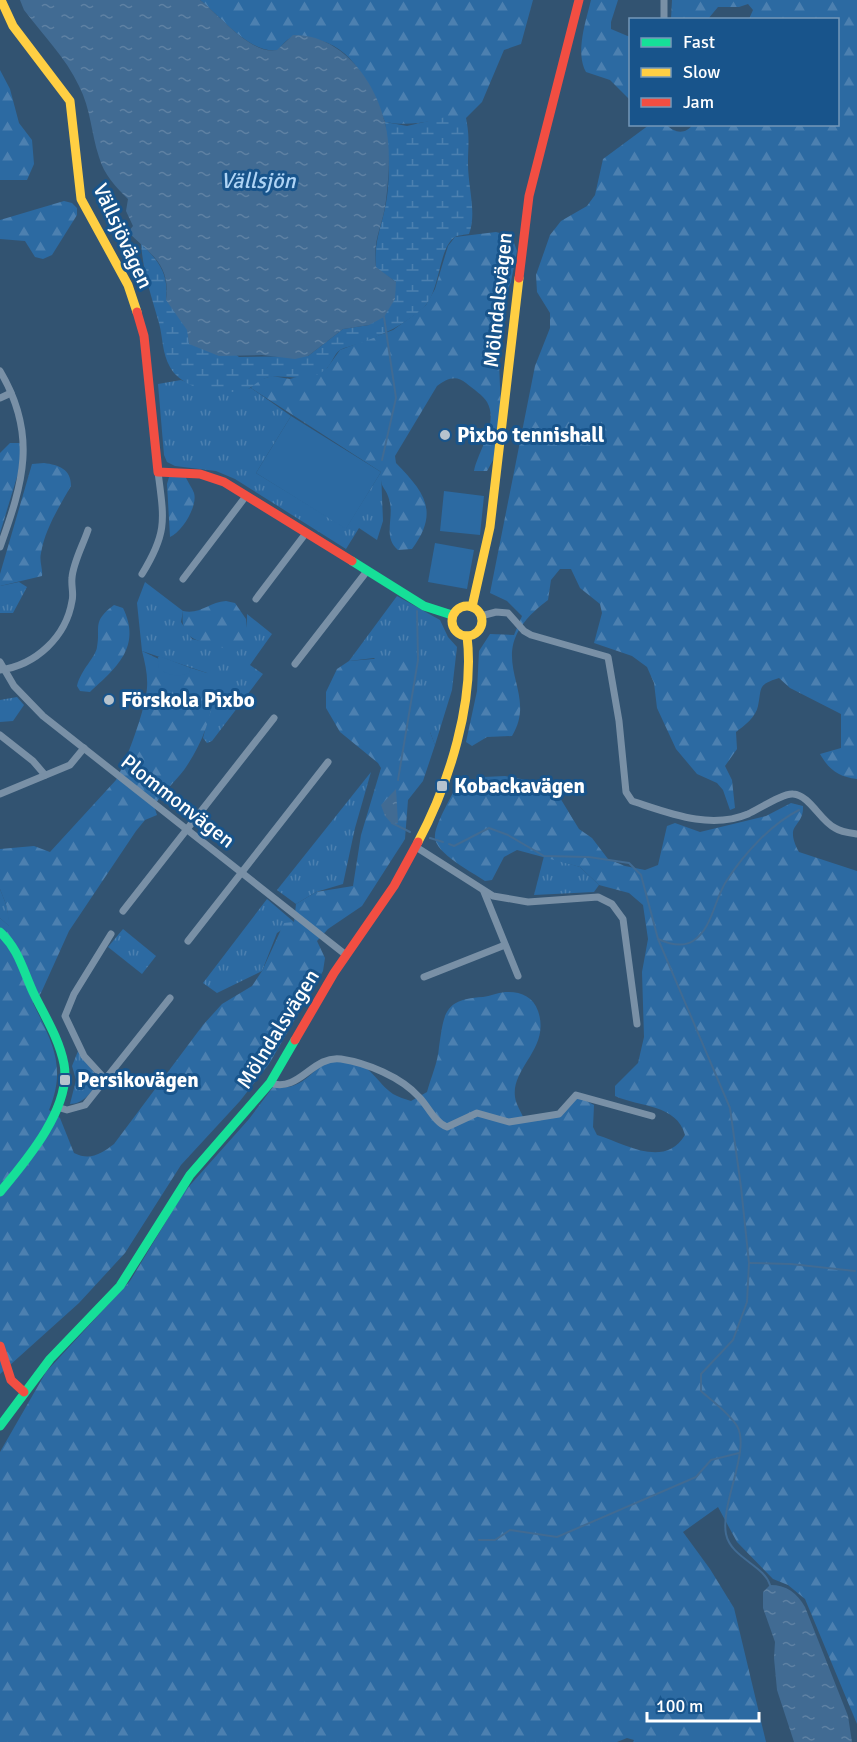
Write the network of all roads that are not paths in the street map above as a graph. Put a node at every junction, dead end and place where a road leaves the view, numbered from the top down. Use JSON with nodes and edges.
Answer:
{"nodes":[{"id":1,"x":1,"y":0,"type":"edge"},
{"id":2,"x":579,"y":0,"type":"edge"},
{"id":3,"x":664,"y":0,"type":"edge"},
{"id":4,"x":664,"y":18,"type":"edge"},
{"id":5,"x":0,"y":372,"type":"edge"},
{"id":6,"x":11,"y":393,"type":"junction"},
{"id":7,"x":0,"y":398,"type":"edge"},
{"id":8,"x":158,"y":472,"type":"junction"},
{"id":9,"x":246,"y":496,"type":"junction"},
{"id":10,"x":88,"y":530,"type":"dead end"},
{"id":11,"x":306,"y":533,"type":"junction"},
{"id":12,"x":0,"y":548,"type":"edge"},
{"id":13,"x":367,"y":571,"type":"junction"},
{"id":14,"x":142,"y":574,"type":"dead end"},
{"id":15,"x":183,"y":579,"type":"dead end"},
{"id":16,"x":256,"y":599,"type":"dead end"},
{"id":17,"x":472,"y":607,"type":"junction"},
{"id":18,"x":453,"y":615,"type":"junction"},
{"id":19,"x":481,"y":616,"type":"junction"},
{"id":20,"x":467,"y":636,"type":"junction"},
{"id":21,"x":295,"y":664,"type":"dead end"},
{"id":22,"x":1,"y":667,"type":"edge"},
{"id":23,"x":274,"y":718,"type":"dead end"},
{"id":24,"x":0,"y":735,"type":"edge"},
{"id":25,"x":84,"y":748,"type":"junction"},
{"id":26,"x":328,"y":762,"type":"dead end"},
{"id":27,"x":45,"y":775,"type":"junction"},
{"id":28,"x":0,"y":794,"type":"edge"},
{"id":29,"x":186,"y":830,"type":"junction"},
{"id":30,"x":857,"y":834,"type":"edge"},
{"id":31,"x":416,"y":847,"type":"junction"},
{"id":32,"x":241,"y":872,"type":"junction"},
{"id":33,"x":484,"y":892,"type":"junction"},
{"id":34,"x":123,"y":911,"type":"dead end"},
{"id":35,"x":0,"y":932,"type":"edge"},
{"id":36,"x":111,"y":934,"type":"dead end"},
{"id":37,"x":188,"y":941,"type":"dead end"},
{"id":38,"x":505,"y":945,"type":"junction"},
{"id":39,"x":346,"y":955,"type":"junction"},
{"id":40,"x":518,"y":976,"type":"dead end"},
{"id":41,"x":424,"y":977,"type":"dead end"},
{"id":42,"x":170,"y":998,"type":"dead end"},
{"id":43,"x":637,"y":1024,"type":"dead end"},
{"id":44,"x":105,"y":1079,"type":"junction"},
{"id":45,"x":270,"y":1083,"type":"junction"},
{"id":46,"x":57,"y":1107,"type":"junction"},
{"id":47,"x":652,"y":1116,"type":"dead end"},
{"id":48,"x":0,"y":1192,"type":"edge"},
{"id":49,"x":0,"y":1346,"type":"edge"},
{"id":50,"x":24,"y":1392,"type":"junction"},
{"id":51,"x":0,"y":1426,"type":"edge"}],
"edges":[{"from":1,"to":8,"type":"street","name":"Vällsjövägen"},
{"from":2,"to":17,"type":"street","name":"Mölndalsvägen"},
{"from":3,"to":4,"type":"street"},
{"from":5,"to":6,"type":"street"},
{"from":6,"to":7,"type":"street"},
{"from":6,"to":12,"type":"street"},
{"from":8,"to":9,"type":"street"},
{"from":8,"to":14,"type":"street","name":"Vällsjövägen"},
{"from":9,"to":11,"type":"street"},
{"from":9,"to":15,"type":"street"},
{"from":10,"to":22,"type":"street"},
{"from":11,"to":13,"type":"street"},
{"from":11,"to":16,"type":"street"},
{"from":13,"to":18,"type":"street"},
{"from":13,"to":21,"type":"street"},
{"from":17,"to":18,"type":"street"},
{"from":17,"to":19,"type":"street"},
{"from":18,"to":20,"type":"street"},
{"from":19,"to":20,"type":"street"},
{"from":19,"to":30,"type":"street"},
{"from":20,"to":31,"type":"street","name":"Mölndalsvägen"},
{"from":22,"to":25,"type":"street","name":"Plommonvägen"},
{"from":23,"to":29,"type":"street"},
{"from":24,"to":27,"type":"street"},
{"from":25,"to":27,"type":"street"},
{"from":25,"to":29,"type":"street","name":"Plommonvägen"},
{"from":26,"to":32,"type":"street"},
{"from":27,"to":28,"type":"street"},
{"from":29,"to":32,"type":"street","name":"Plommonvägen"},
{"from":29,"to":34,"type":"street"},
{"from":31,"to":33,"type":"street"},
{"from":31,"to":39,"type":"street","name":"Mölndalsvägen"},
{"from":32,"to":37,"type":"street"},
{"from":32,"to":39,"type":"street","name":"Plommonvägen"},
{"from":33,"to":38,"type":"street"},
{"from":33,"to":43,"type":"street"},
{"from":35,"to":46,"type":"street"},
{"from":36,"to":44,"type":"street"},
{"from":38,"to":40,"type":"street"},
{"from":38,"to":41,"type":"street"},
{"from":39,"to":45,"type":"street","name":"Mölndalsvägen"},
{"from":42,"to":44,"type":"street"},
{"from":44,"to":46,"type":"street"},
{"from":45,"to":47,"type":"street"},
{"from":45,"to":50,"type":"street","name":"Mölndalsvägen"},
{"from":46,"to":48,"type":"street"},
{"from":49,"to":50,"type":"street"},
{"from":50,"to":51,"type":"street","name":"Mölndalsvägen"}]}
